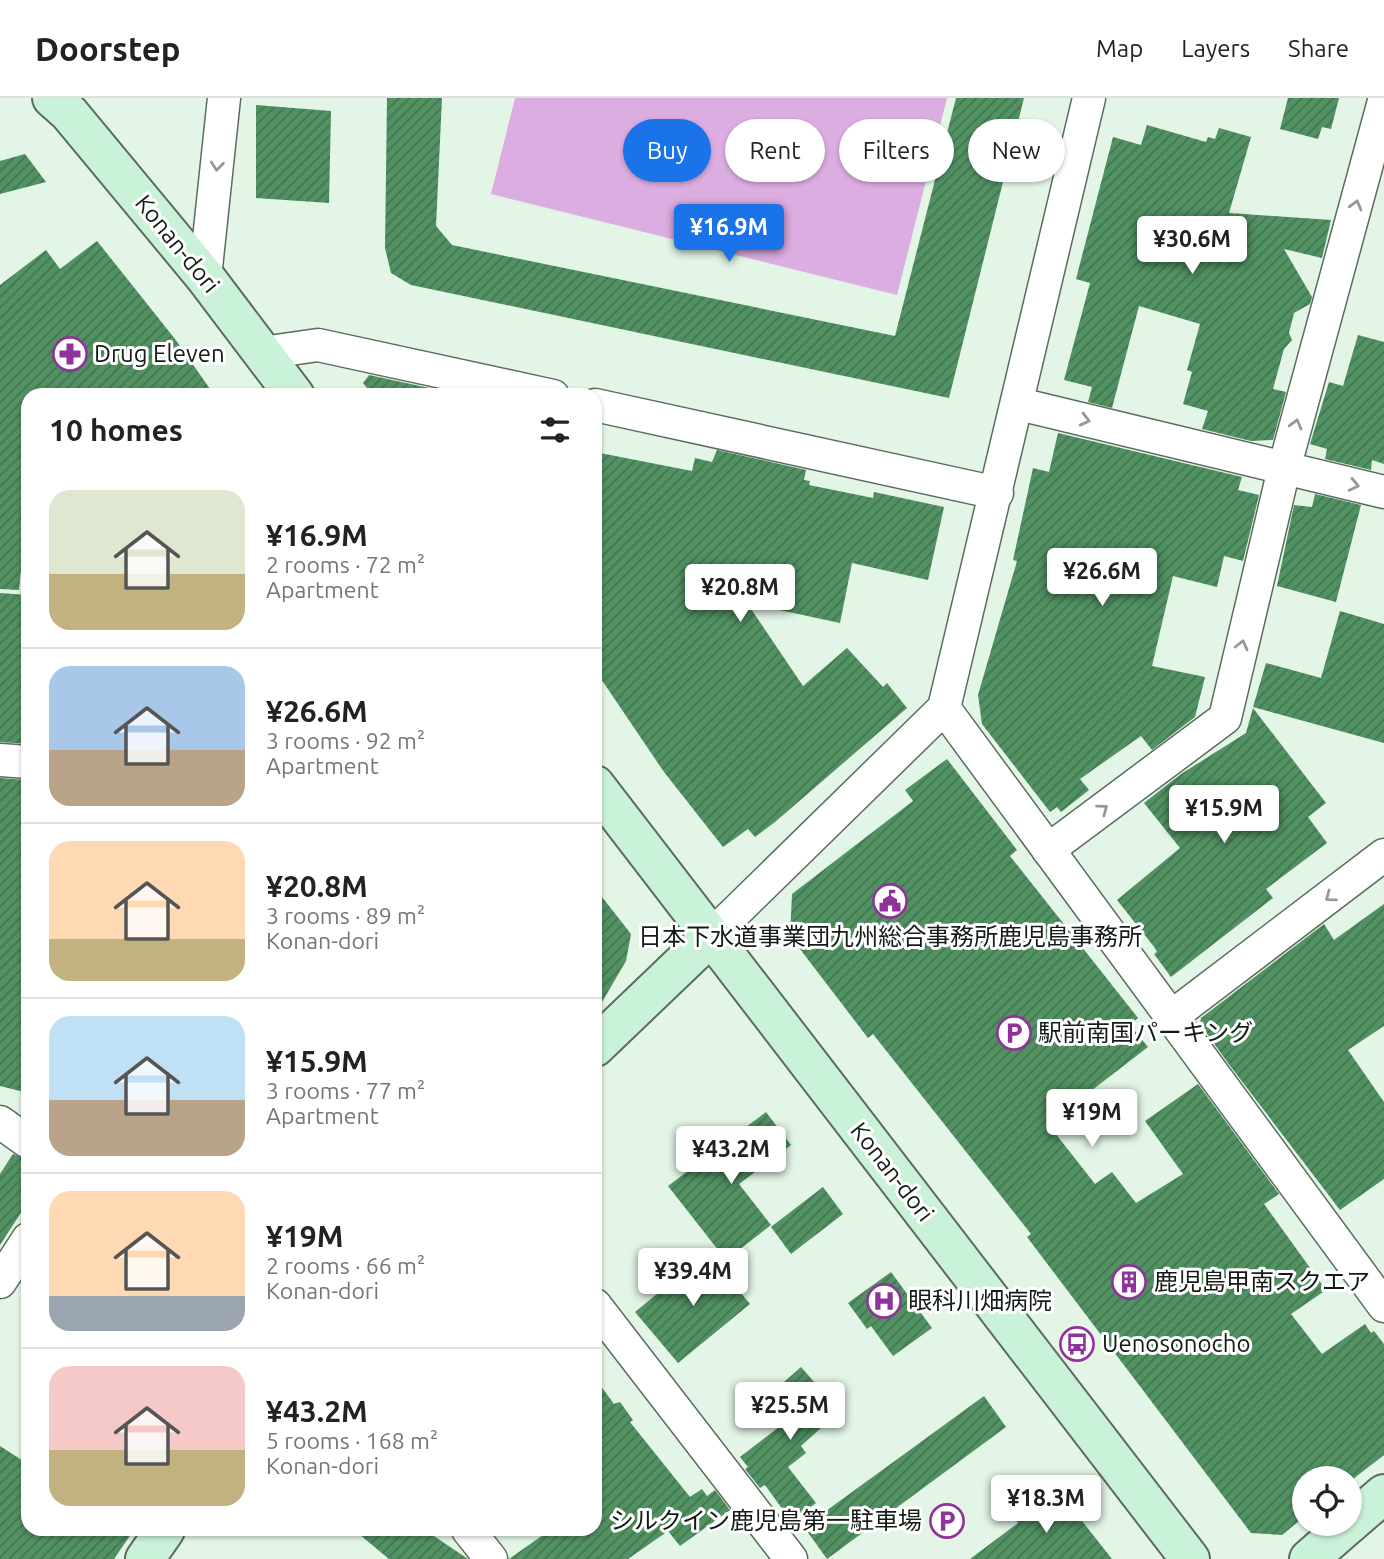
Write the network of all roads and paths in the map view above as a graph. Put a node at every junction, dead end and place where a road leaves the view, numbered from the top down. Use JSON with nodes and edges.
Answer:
{"nodes":[{"id":1,"x":52,"y":98,"type":"edge"},
{"id":2,"x":224,"y":98,"type":"edge"},
{"id":3,"x":1089,"y":98,"type":"edge"},
{"id":4,"x":1384,"y":101,"type":"edge"},
{"id":5,"x":205,"y":277,"type":"junction"},
{"id":6,"x":262,"y":353,"type":"junction"},
{"id":7,"x":288,"y":388,"type":"edge"},
{"id":8,"x":516,"y":388,"type":"edge"},
{"id":9,"x":1019,"y":404,"type":"junction"},
{"id":10,"x":602,"y":407,"type":"edge"},
{"id":11,"x":1284,"y":469,"type":"junction"},
{"id":12,"x":1384,"y":492,"type":"edge"},
{"id":13,"x":997,"y":493,"type":"junction"},
{"id":14,"x":944,"y":708,"type":"junction"},
{"id":15,"x":0,"y":760,"type":"edge"},
{"id":16,"x":21,"y":762,"type":"edge"},
{"id":17,"x":602,"y":794,"type":"edge"},
{"id":18,"x":1048,"y":850,"type":"junction"},
{"id":19,"x":1384,"y":855,"type":"edge"},
{"id":20,"x":711,"y":936,"type":"junction"},
{"id":21,"x":1171,"y":1017,"type":"junction"},
{"id":22,"x":602,"y":1040,"type":"edge"},
{"id":23,"x":0,"y":1122,"type":"edge"},
{"id":24,"x":21,"y":1137,"type":"edge"},
{"id":25,"x":21,"y":1250,"type":"edge"},
{"id":26,"x":0,"y":1282,"type":"edge"},
{"id":27,"x":1384,"y":1306,"type":"edge"},
{"id":28,"x":602,"y":1314,"type":"edge"},
{"id":29,"x":1384,"y":1494,"type":"edge"},
{"id":30,"x":1362,"y":1513,"type":"edge"},
{"id":31,"x":162,"y":1536,"type":"edge"},
{"id":32,"x":473,"y":1536,"type":"edge"},
{"id":33,"x":1335,"y":1536,"type":"edge"},
{"id":34,"x":145,"y":1559,"type":"edge"},
{"id":35,"x":491,"y":1559,"type":"edge"},
{"id":36,"x":791,"y":1559,"type":"edge"},
{"id":37,"x":1190,"y":1559,"type":"edge"},
{"id":38,"x":1309,"y":1559,"type":"edge"}],
"edges":[{"from":1,"to":5,"type":"street","name":"Konan-dori"},
{"from":2,"to":5,"type":"street","one_way":true},
{"from":3,"to":9,"type":"street"},
{"from":11,"to":4,"type":"street","one_way":true},
{"from":5,"to":6,"type":"street","name":"Konan-dori"},
{"from":6,"to":7,"type":"street","name":"Konan-dori"},
{"from":6,"to":8,"type":"street"},
{"from":9,"to":11,"type":"street","one_way":true},
{"from":9,"to":13,"type":"street"},
{"from":10,"to":13,"type":"street"},
{"from":11,"to":12,"type":"street","one_way":true},
{"from":18,"to":11,"type":"street","one_way":true},
{"from":13,"to":14,"type":"street"},
{"from":14,"to":18,"type":"street"},
{"from":14,"to":20,"type":"street"},
{"from":15,"to":16,"type":"street"},
{"from":17,"to":20,"type":"street","name":"Konan-dori"},
{"from":18,"to":21,"type":"street"},
{"from":19,"to":21,"type":"street","one_way":true},
{"from":20,"to":22,"type":"street"},
{"from":20,"to":37,"type":"street","name":"Konan-dori"},
{"from":21,"to":27,"type":"street"},
{"from":23,"to":24,"type":"street"},
{"from":25,"to":26,"type":"street"},
{"from":28,"to":36,"type":"street"},
{"from":29,"to":30,"type":"street"},
{"from":31,"to":34,"type":"street"},
{"from":32,"to":35,"type":"street"},
{"from":33,"to":38,"type":"street"}]}
